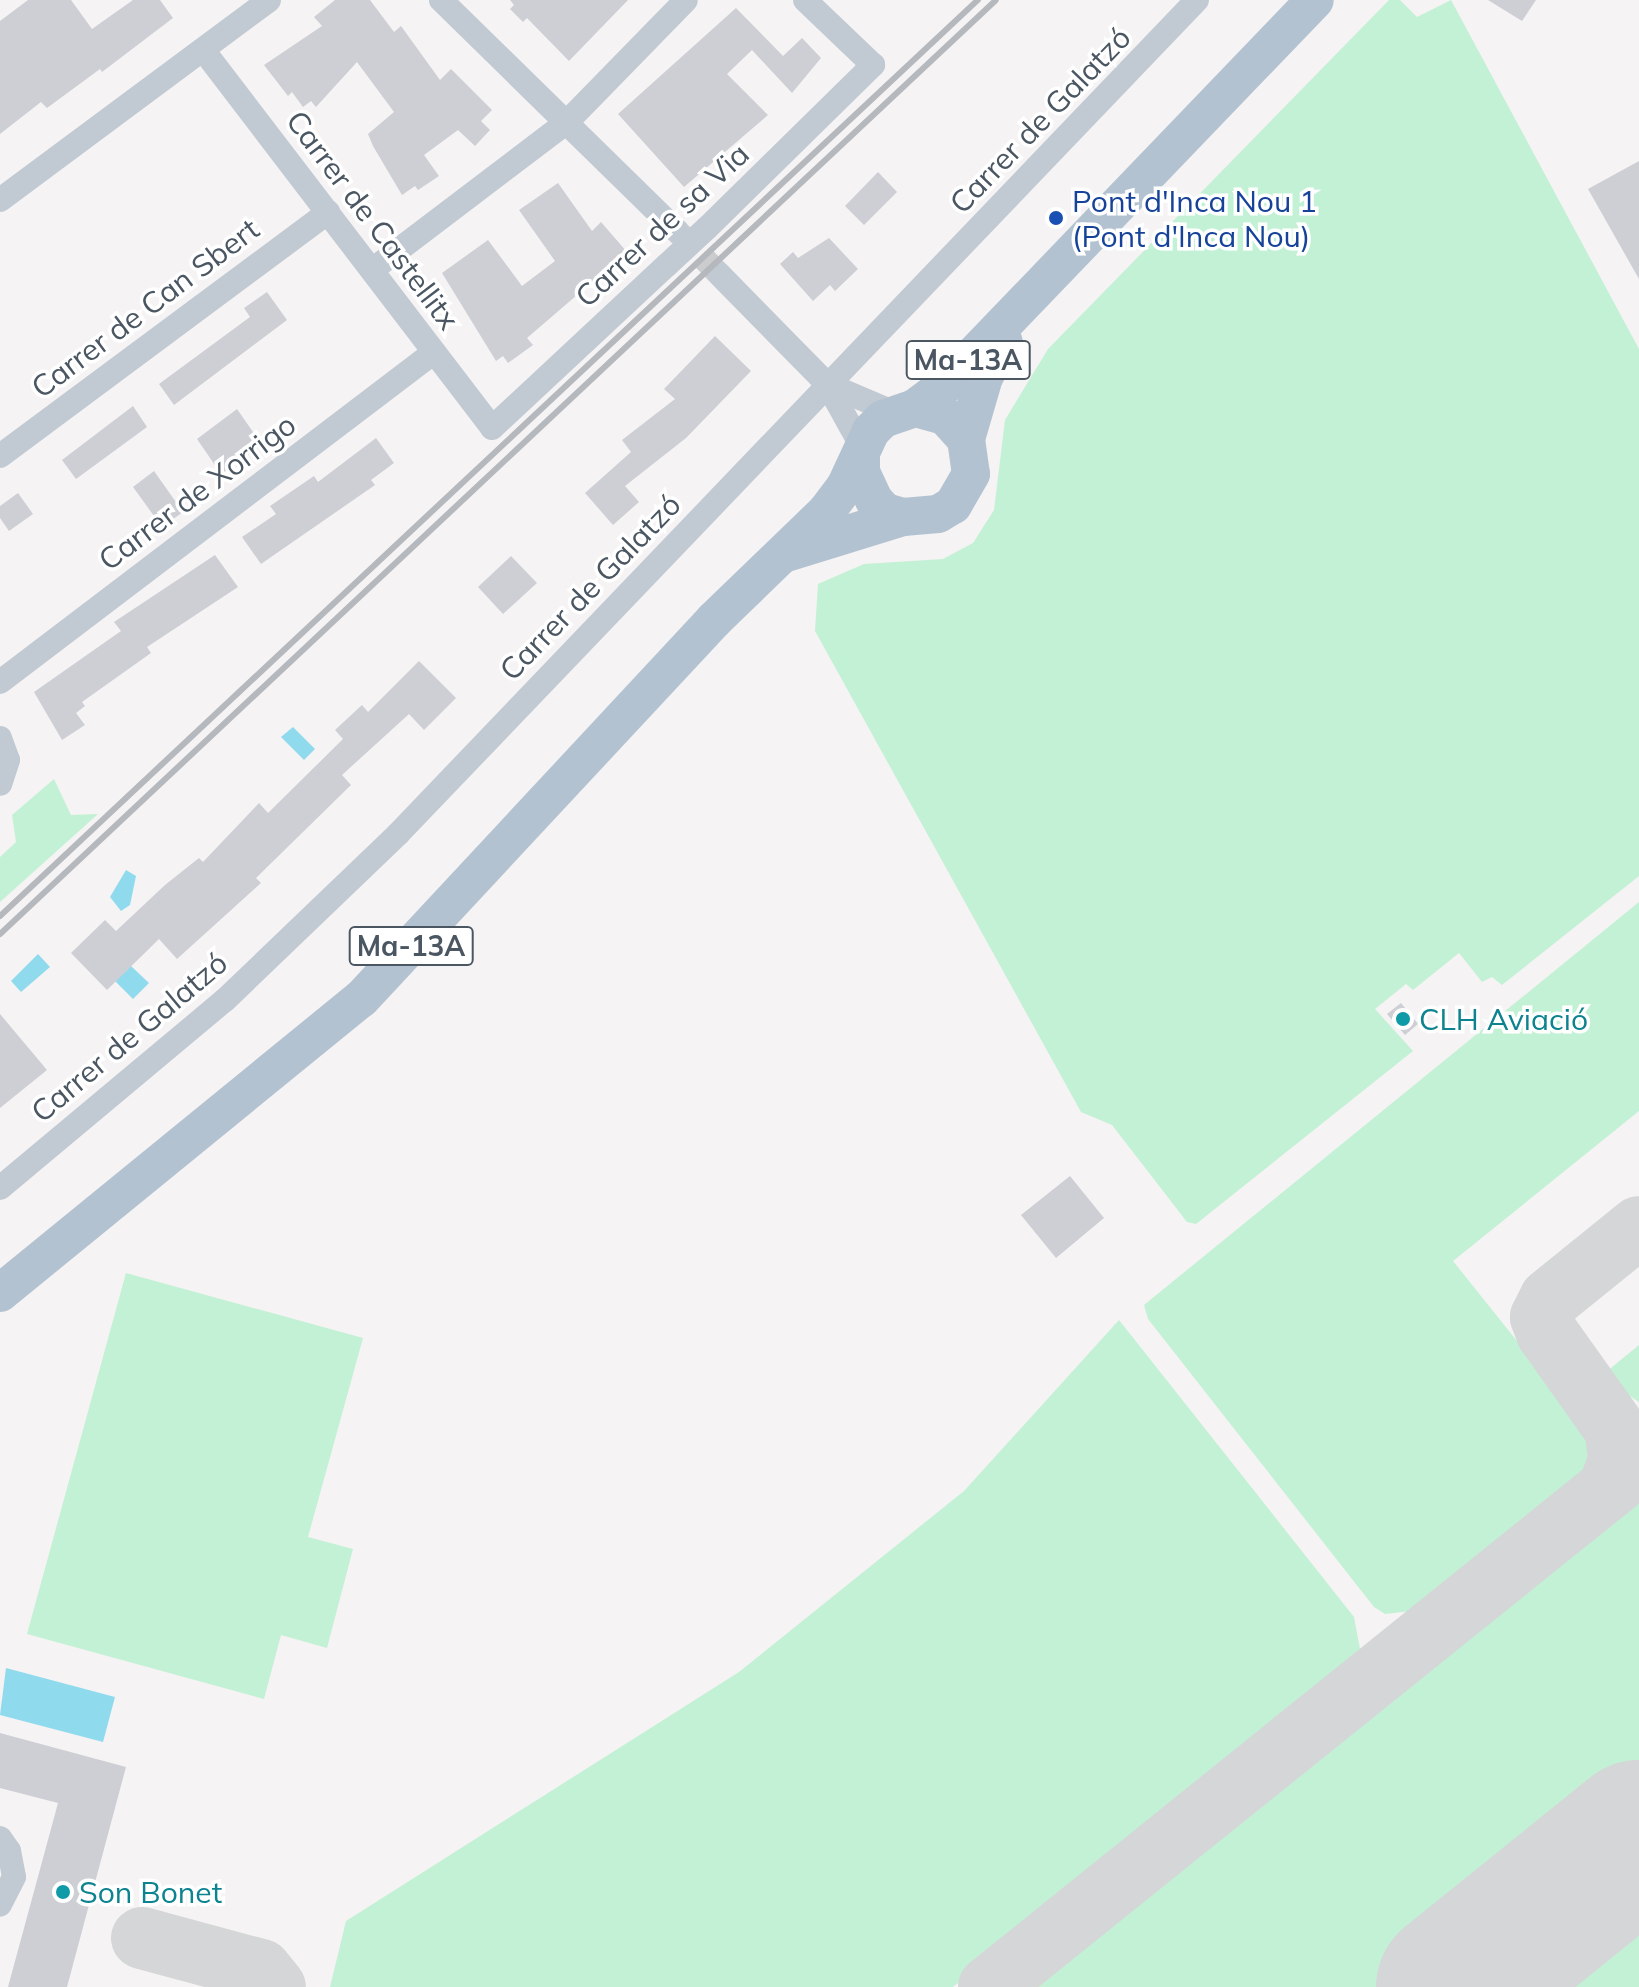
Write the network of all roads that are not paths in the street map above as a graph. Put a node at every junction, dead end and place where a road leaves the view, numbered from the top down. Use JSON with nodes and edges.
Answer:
{"nodes":[{"id":1,"x":269,"y":0,"type":"edge"},
{"id":2,"x":441,"y":0,"type":"edge"},
{"id":3,"x":686,"y":0,"type":"edge"},
{"id":4,"x":805,"y":0,"type":"edge"},
{"id":5,"x":1197,"y":0,"type":"edge"},
{"id":6,"x":1315,"y":0,"type":"edge"},
{"id":7,"x":204,"y":51,"type":"junction"},
{"id":8,"x":567,"y":122,"type":"junction"},
{"id":9,"x":0,"y":200,"type":"edge"},
{"id":10,"x":328,"y":212,"type":"junction"},
{"id":11,"x":676,"y":230,"type":"tunnel mouth"},
{"id":12,"x":372,"y":270,"type":"junction"},
{"id":13,"x":719,"y":274,"type":"tunnel mouth"},
{"id":14,"x":1019,"y":310,"type":"junction"},
{"id":15,"x":433,"y":353,"type":"junction"},
{"id":16,"x":827,"y":384,"type":"junction"},
{"id":17,"x":905,"y":410,"type":"junction"},
{"id":18,"x":492,"y":428,"type":"joint"},
{"id":19,"x":966,"y":439,"type":"junction"},
{"id":20,"x":862,"y":453,"type":"junction"},
{"id":21,"x":0,"y":456,"type":"edge"},
{"id":22,"x":903,"y":517,"type":"junction"},
{"id":23,"x":779,"y":555,"type":"junction"},
{"id":24,"x":0,"y":682,"type":"edge"},
{"id":25,"x":0,"y":738,"type":"edge"},
{"id":26,"x":0,"y":784,"type":"edge"},
{"id":27,"x":0,"y":1188,"type":"edge"},
{"id":28,"x":0,"y":1293,"type":"edge"},
{"id":29,"x":0,"y":1838,"type":"edge"},
{"id":30,"x":0,"y":1905,"type":"edge"}],
"edges":[{"from":1,"to":7,"type":"street"},
{"from":2,"to":8,"type":"street"},
{"from":3,"to":8,"type":"street"},
{"from":4,"to":18,"type":"street","name":"Carrer de sa Via","bridge":true},
{"from":5,"to":16,"type":"street","name":"Carrer de Galatzó"},
{"from":6,"to":14,"type":"main road","number":"Ma-13A"},
{"from":7,"to":9,"type":"street"},
{"from":7,"to":10,"type":"street","name":"Carrer de Castellitx"},
{"from":8,"to":11,"type":"street"},
{"from":8,"to":12,"type":"street"},
{"from":10,"to":12,"type":"street","name":"Carrer de Castellitx"},
{"from":10,"to":21,"type":"street","name":"Carrer de Can Sbert"},
{"from":12,"to":15,"type":"street","name":"Carrer de Castellitx"},
{"from":13,"to":16,"type":"street"},
{"from":14,"to":17,"type":"main road","number":"Ma-13A"},
{"from":14,"to":19,"type":"main road","number":"Ma-13A"},
{"from":15,"to":18,"type":"street","name":"Carrer de Castellitx"},
{"from":15,"to":24,"type":"street","name":"Carrer de Xorrigo"},
{"from":16,"to":17,"type":"street"},
{"from":16,"to":20,"type":"street"},
{"from":16,"to":27,"type":"street","name":"Carrer de Galatzó"},
{"from":17,"to":19,"type":"main road"},
{"from":17,"to":20,"type":"main road"},
{"from":19,"to":22,"type":"main road"},
{"from":20,"to":22,"type":"main road"},
{"from":20,"to":23,"type":"main road","number":"Ma-13A"},
{"from":22,"to":23,"type":"main road","number":"Ma-13A"},
{"from":23,"to":28,"type":"main road","number":"Ma-13A"},
{"from":25,"to":26,"type":"street"},
{"from":29,"to":30,"type":"street"}]}
